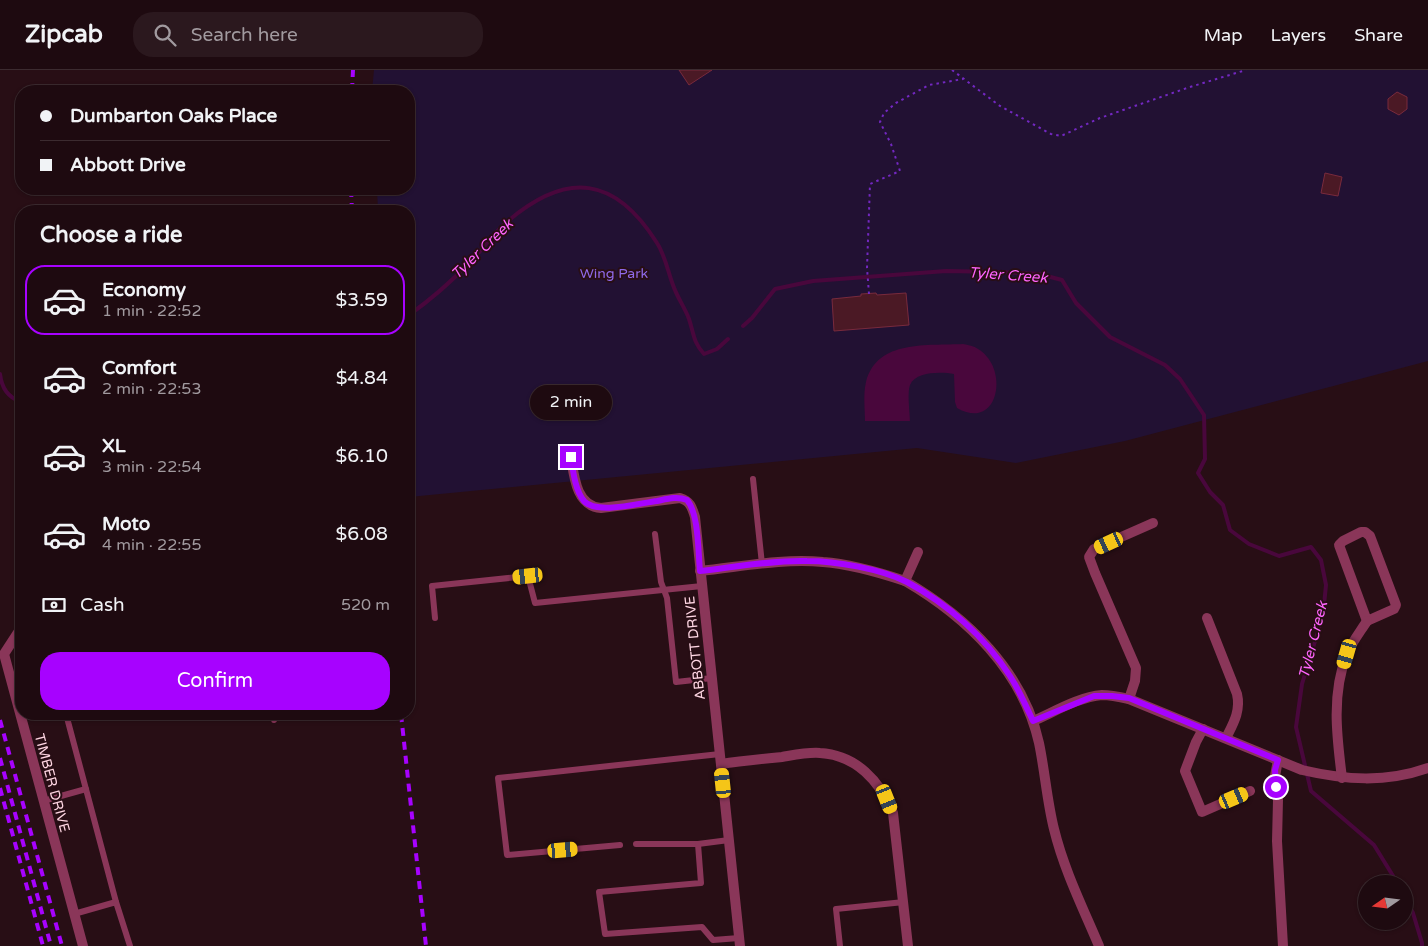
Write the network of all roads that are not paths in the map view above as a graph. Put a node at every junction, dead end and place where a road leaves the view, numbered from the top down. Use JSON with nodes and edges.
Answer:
{"nodes":[{"id":1,"x":571,"y":457,"type":"dead end"},
{"id":2,"x":753,"y":479,"type":"dead end"},
{"id":3,"x":1153,"y":522,"type":"dead end"},
{"id":4,"x":655,"y":534,"type":"dead end"},
{"id":5,"x":918,"y":552,"type":"dead end"},
{"id":6,"x":762,"y":564,"type":"junction"},
{"id":7,"x":700,"y":571,"type":"junction"},
{"id":8,"x":905,"y":581,"type":"junction"},
{"id":9,"x":702,"y":586,"type":"junction"},
{"id":10,"x":663,"y":590,"type":"junction"},
{"id":11,"x":435,"y":618,"type":"dead end"},
{"id":12,"x":1207,"y":618,"type":"dead end"},
{"id":13,"x":1367,"y":621,"type":"junction"},
{"id":14,"x":15,"y":637,"type":"edge"},
{"id":15,"x":712,"y":678,"type":"junction"},
{"id":16,"x":15,"y":681,"type":"edge"},
{"id":17,"x":1129,"y":698,"type":"junction"},
{"id":18,"x":25,"y":720,"type":"edge"},
{"id":19,"x":68,"y":720,"type":"edge"},
{"id":20,"x":1033,"y":721,"type":"junction"},
{"id":21,"x":1203,"y":729,"type":"junction"},
{"id":22,"x":1226,"y":738,"type":"junction"},
{"id":23,"x":720,"y":759,"type":"junction"},
{"id":24,"x":1282,"y":762,"type":"junction"},
{"id":25,"x":1428,"y":768,"type":"edge"},
{"id":26,"x":1342,"y":778,"type":"junction"},
{"id":27,"x":86,"y":789,"type":"junction"},
{"id":28,"x":1250,"y":791,"type":"dead end"},
{"id":29,"x":43,"y":801,"type":"junction"},
{"id":30,"x":729,"y":840,"type":"junction"},
{"id":31,"x":636,"y":844,"type":"dead end"},
{"id":32,"x":698,"y":844,"type":"junction"},
{"id":33,"x":620,"y":845,"type":"dead end"},
{"id":34,"x":116,"y":902,"type":"junction"},
{"id":35,"x":904,"y":902,"type":"junction"},
{"id":36,"x":74,"y":914,"type":"junction"},
{"id":37,"x":740,"y":942,"type":"edge"},
{"id":38,"x":82,"y":946,"type":"edge"},
{"id":39,"x":130,"y":946,"type":"edge"},
{"id":40,"x":840,"y":946,"type":"edge"},
{"id":41,"x":908,"y":946,"type":"edge"},
{"id":42,"x":1099,"y":946,"type":"edge"},
{"id":43,"x":1283,"y":946,"type":"edge"}],
"edges":[{"from":1,"to":7,"type":"street","name":"ABBOTT DRIVE"},
{"from":2,"to":6,"type":"lane"},
{"from":3,"to":17,"type":"street"},
{"from":4,"to":10,"type":"lane"},
{"from":5,"to":8,"type":"street"},
{"from":6,"to":7,"type":"street"},
{"from":6,"to":8,"type":"street"},
{"from":7,"to":9,"type":"street","name":"ABBOTT DRIVE"},
{"from":8,"to":20,"type":"street"},
{"from":9,"to":10,"type":"lane"},
{"from":9,"to":15,"type":"street","name":"ABBOTT DRIVE"},
{"from":10,"to":11,"type":"lane"},
{"from":10,"to":15,"type":"lane"},
{"from":12,"to":22,"type":"street"},
{"from":13,"to":13,"type":"street"},
{"from":13,"to":26,"type":"street"},
{"from":14,"to":16,"type":"street","name":"TIMBER DRIVE"},
{"from":15,"to":23,"type":"street","name":"ABBOTT DRIVE"},
{"from":17,"to":20,"type":"street"},
{"from":17,"to":21,"type":"street"},
{"from":18,"to":29,"type":"street","name":"TIMBER DRIVE"},
{"from":19,"to":27,"type":"lane"},
{"from":20,"to":42,"type":"street"},
{"from":21,"to":22,"type":"street"},
{"from":21,"to":28,"type":"street"},
{"from":22,"to":24,"type":"street"},
{"from":23,"to":30,"type":"street","name":"ABBOTT DRIVE"},
{"from":23,"to":33,"type":"lane"},
{"from":23,"to":35,"type":"street"},
{"from":24,"to":26,"type":"street"},
{"from":24,"to":43,"type":"street"},
{"from":25,"to":26,"type":"street"},
{"from":27,"to":29,"type":"lane"},
{"from":27,"to":34,"type":"lane"},
{"from":29,"to":36,"type":"street","name":"TIMBER DRIVE"},
{"from":30,"to":32,"type":"lane"},
{"from":30,"to":37,"type":"street","name":"ABBOTT DRIVE"},
{"from":31,"to":32,"type":"lane"},
{"from":32,"to":37,"type":"lane"},
{"from":34,"to":36,"type":"lane"},
{"from":34,"to":39,"type":"lane"},
{"from":35,"to":40,"type":"lane"},
{"from":35,"to":41,"type":"street"},
{"from":36,"to":38,"type":"street","name":"TIMBER DRIVE"}]}
